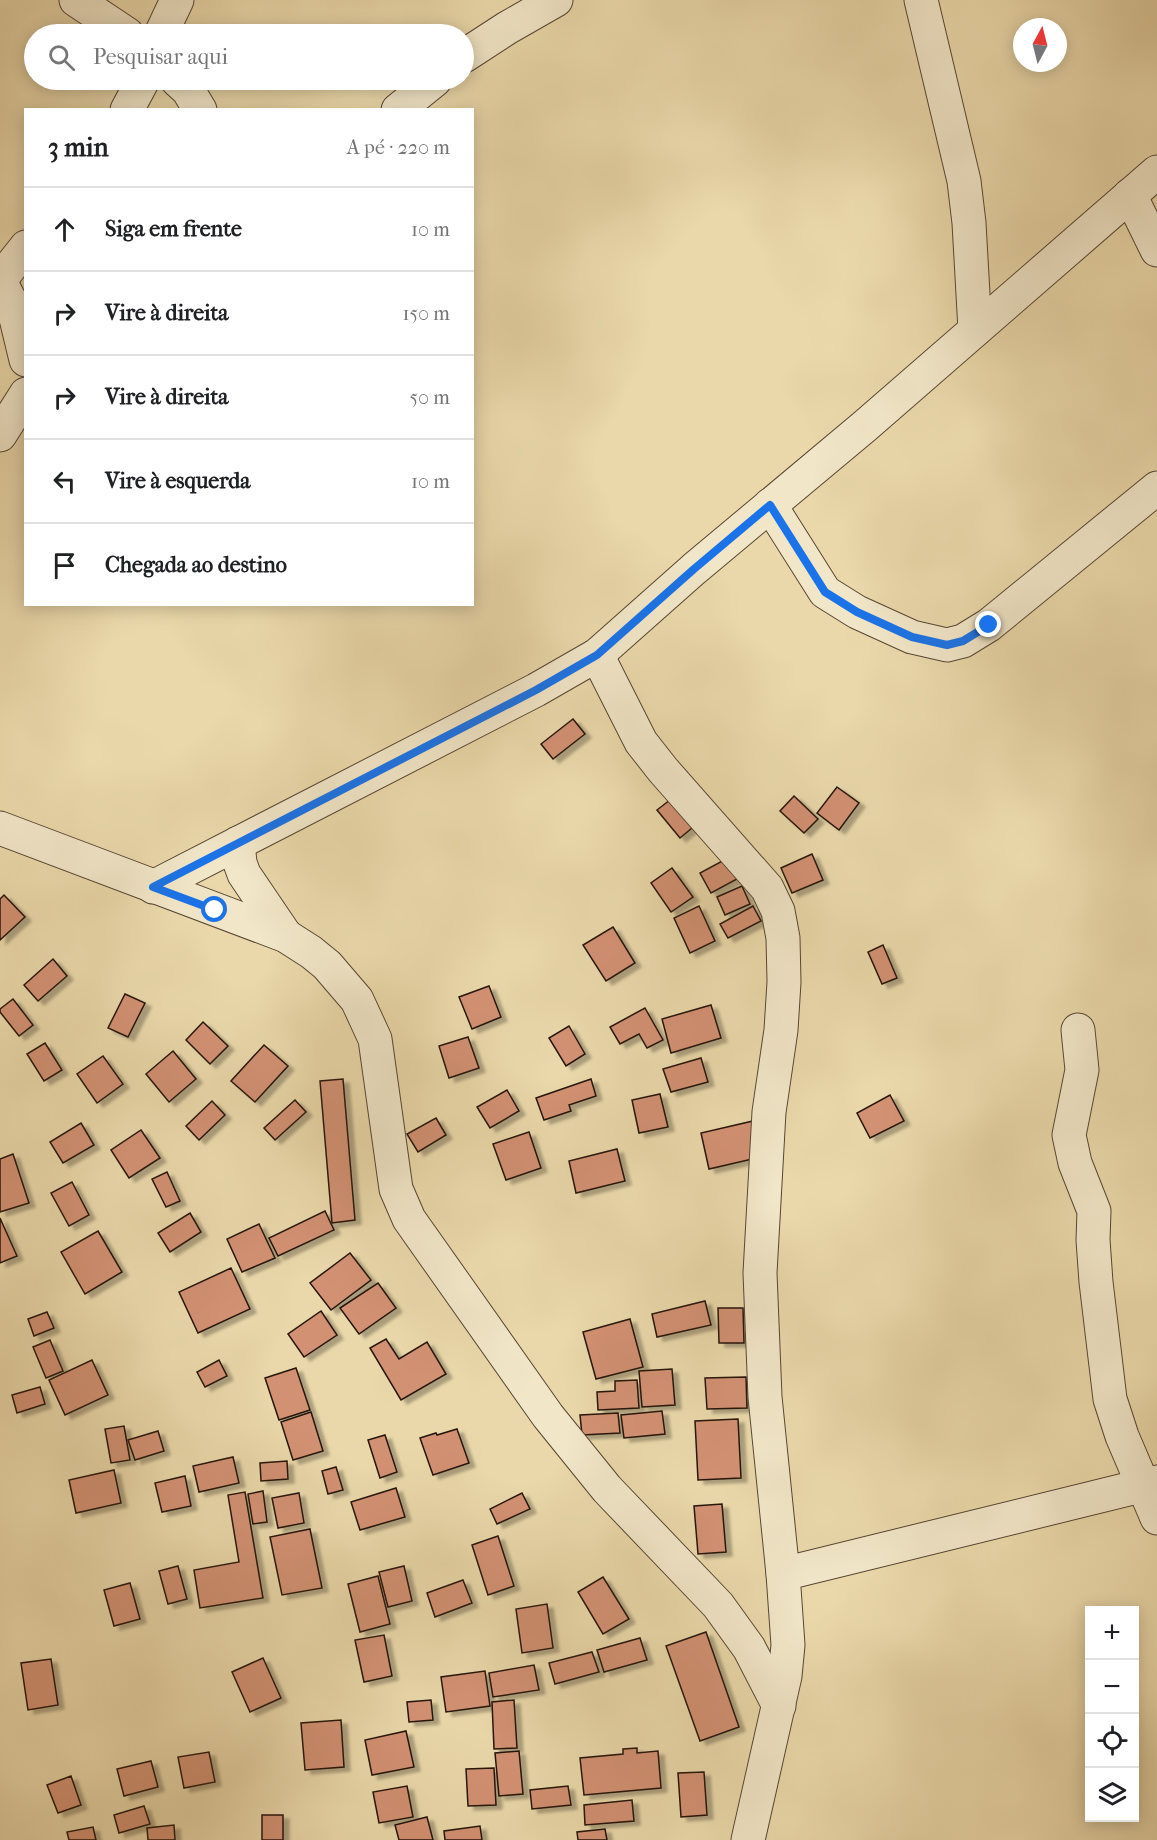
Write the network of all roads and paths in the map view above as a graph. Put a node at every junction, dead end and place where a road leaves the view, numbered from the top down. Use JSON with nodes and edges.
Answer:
{"nodes":[{"id":1,"x":76,"y":0,"type":"edge"},
{"id":2,"x":177,"y":0,"type":"edge"},
{"id":3,"x":556,"y":0,"type":"edge"},
{"id":4,"x":921,"y":0,"type":"edge"},
{"id":5,"x":112,"y":24,"type":"edge"},
{"id":6,"x":166,"y":24,"type":"edge"},
{"id":7,"x":474,"y":49,"type":"edge"},
{"id":8,"x":138,"y":90,"type":"edge"},
{"id":9,"x":188,"y":90,"type":"edge"},
{"id":10,"x":423,"y":90,"type":"edge"},
{"id":11,"x":128,"y":108,"type":"edge"},
{"id":12,"x":199,"y":108,"type":"edge"},
{"id":13,"x":400,"y":108,"type":"edge"},
{"id":14,"x":1157,"y":172,"type":"edge"},
{"id":15,"x":1130,"y":195,"type":"junction"},
{"id":16,"x":24,"y":250,"type":"edge"},
{"id":17,"x":1157,"y":250,"type":"edge"},
{"id":18,"x":0,"y":280,"type":"edge"},
{"id":19,"x":975,"y":330,"type":"junction"},
{"id":20,"x":24,"y":352,"type":"edge"},
{"id":21,"x":24,"y":397,"type":"edge"},
{"id":22,"x":0,"y":435,"type":"edge"},
{"id":23,"x":1157,"y":488,"type":"edge"},
{"id":24,"x":770,"y":505,"type":"junction"},
{"id":25,"x":597,"y":655,"type":"junction"},
{"id":26,"x":0,"y":828,"type":"edge"},
{"id":27,"x":238,"y":843,"type":"junction"},
{"id":28,"x":153,"y":887,"type":"junction"},
{"id":29,"x":286,"y":936,"type":"junction"},
{"id":30,"x":1078,"y":1030,"type":"dead end"},
{"id":31,"x":1150,"y":1484,"type":"edge"},
{"id":32,"x":1157,"y":1518,"type":"edge"},
{"id":33,"x":783,"y":1574,"type":"junction"},
{"id":34,"x":779,"y":1706,"type":"junction"},
{"id":35,"x":748,"y":1840,"type":"edge"}],
"edges":[{"from":1,"to":5,"type":"street"},
{"from":2,"to":6,"type":"street"},
{"from":3,"to":7,"type":"street"},
{"from":4,"to":19,"type":"street"},
{"from":8,"to":11,"type":"street"},
{"from":9,"to":12,"type":"street"},
{"from":10,"to":13,"type":"street"},
{"from":14,"to":15,"type":"street"},
{"from":15,"to":17,"type":"street"},
{"from":15,"to":19,"type":"street"},
{"from":16,"to":18,"type":"street"},
{"from":18,"to":20,"type":"street"},
{"from":19,"to":24,"type":"street"},
{"from":21,"to":22,"type":"street"},
{"from":23,"to":24,"type":"street"},
{"from":24,"to":25,"type":"street"},
{"from":25,"to":27,"type":"street"},
{"from":25,"to":33,"type":"street"},
{"from":26,"to":28,"type":"street"},
{"from":27,"to":28,"type":"street"},
{"from":27,"to":29,"type":"street"},
{"from":28,"to":29,"type":"street"},
{"from":29,"to":34,"type":"street"},
{"from":30,"to":31,"type":"street"},
{"from":31,"to":32,"type":"street"},
{"from":31,"to":33,"type":"street"},
{"from":33,"to":34,"type":"street"},
{"from":34,"to":35,"type":"street"}]}
